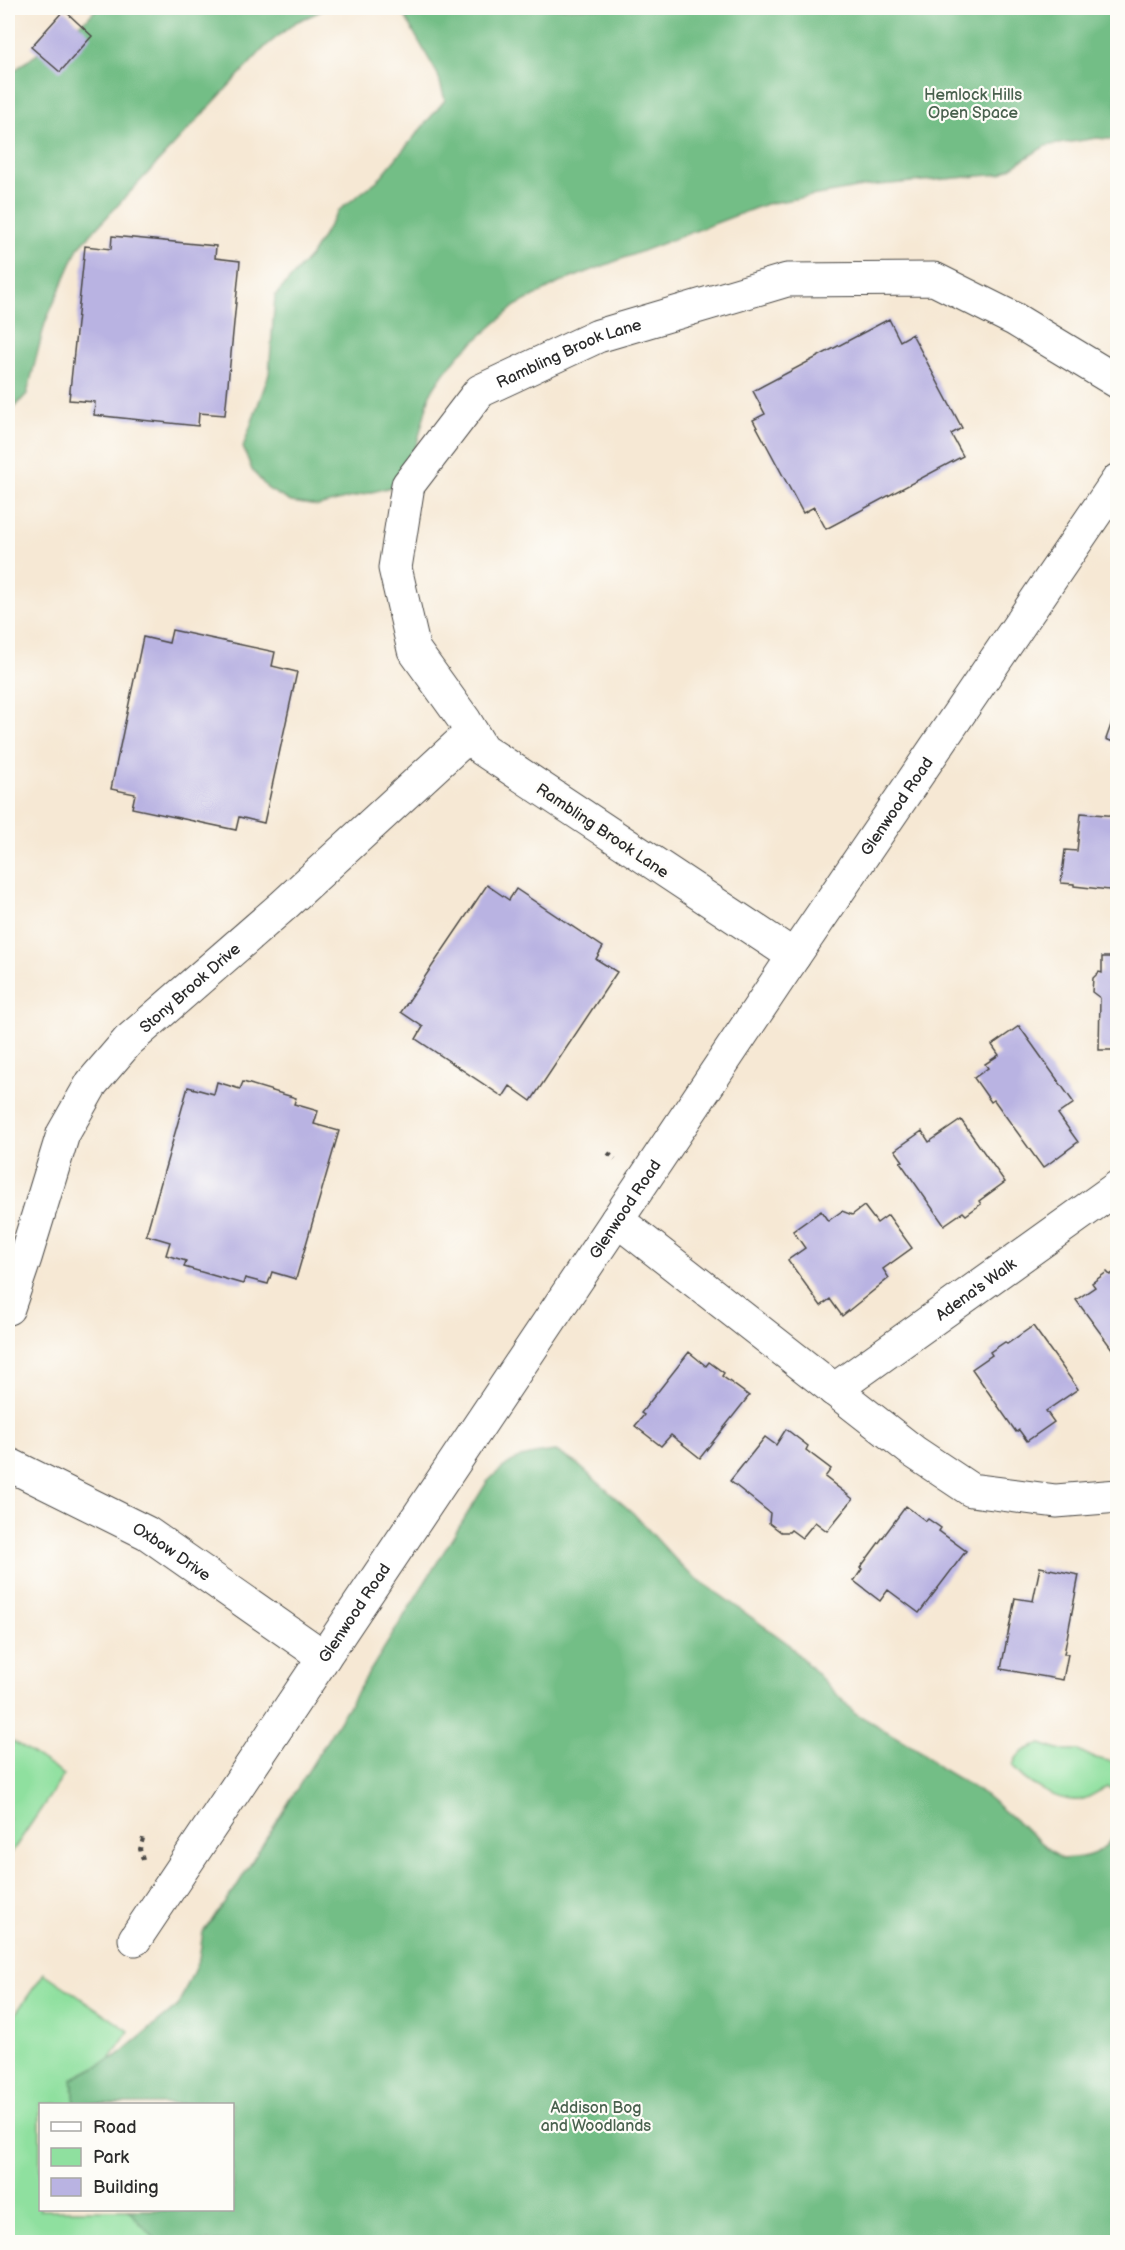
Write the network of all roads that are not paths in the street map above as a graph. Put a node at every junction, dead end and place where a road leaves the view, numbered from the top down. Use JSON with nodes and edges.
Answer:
{"nodes":[{"id":1,"x":1118,"y":382,"type":"edge"},
{"id":2,"x":1118,"y":480,"type":"edge"},
{"id":3,"x":471,"y":733,"type":"junction"},
{"id":4,"x":794,"y":956,"type":"junction"},
{"id":5,"x":1118,"y":1187,"type":"edge"},
{"id":6,"x":617,"y":1220,"type":"junction"},
{"id":7,"x":8,"y":1308,"type":"edge"},
{"id":8,"x":834,"y":1390,"type":"junction"},
{"id":9,"x":8,"y":1464,"type":"edge"},
{"id":10,"x":1118,"y":1496,"type":"edge"},
{"id":11,"x":324,"y":1657,"type":"junction"},
{"id":12,"x":135,"y":1939,"type":"dead end"}],
"edges":[{"from":1,"to":3,"type":"street","name":"Rambling Brook Lane"},
{"from":2,"to":4,"type":"street","name":"Glenwood Road"},
{"from":3,"to":4,"type":"street","name":"Rambling Brook Lane"},
{"from":3,"to":7,"type":"street","name":"Stony Brook Drive"},
{"from":4,"to":6,"type":"street","name":"Glenwood Road"},
{"from":5,"to":8,"type":"street","name":"Adena's Walk"},
{"from":6,"to":8,"type":"street"},
{"from":6,"to":11,"type":"street","name":"Glenwood Road"},
{"from":8,"to":10,"type":"street"},
{"from":9,"to":11,"type":"street","name":"Oxbow Drive"},
{"from":11,"to":12,"type":"street","name":"Glenwood Road"}]}
